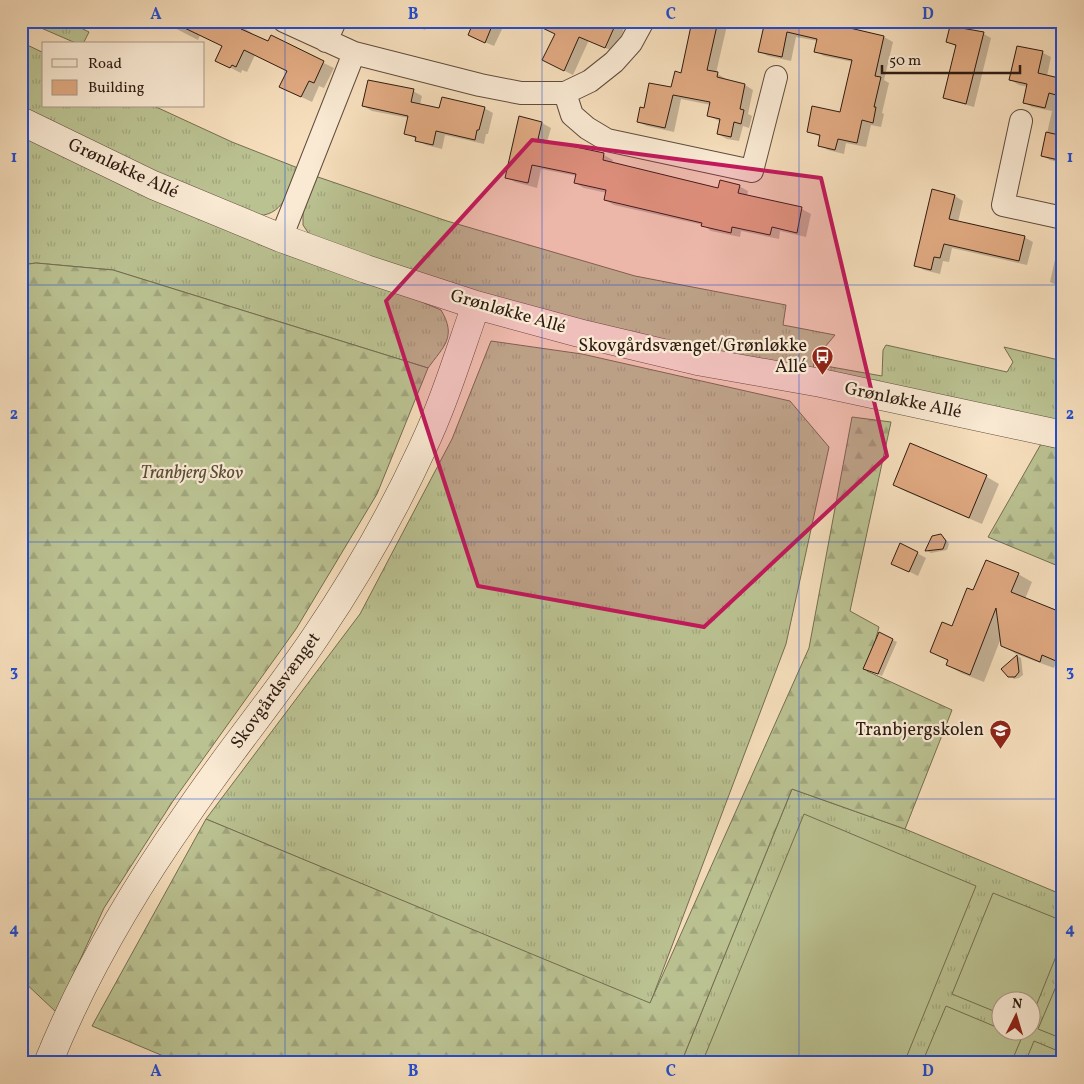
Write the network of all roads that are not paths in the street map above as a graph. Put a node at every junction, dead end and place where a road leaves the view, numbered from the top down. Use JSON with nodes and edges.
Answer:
{"nodes":[{"id":1,"x":284,"y":21,"type":"edge"},
{"id":2,"x":642,"y":21,"type":"edge"},
{"id":3,"x":331,"y":31,"type":"edge"},
{"id":4,"x":354,"y":53,"type":"junction"},
{"id":5,"x":776,"y":78,"type":"dead end"},
{"id":6,"x":565,"y":93,"type":"junction"},
{"id":7,"x":21,"y":121,"type":"edge"},
{"id":8,"x":1021,"y":121,"type":"dead end"},
{"id":9,"x":1063,"y":218,"type":"edge"},
{"id":10,"x":281,"y":238,"type":"junction"},
{"id":11,"x":476,"y":305,"type":"junction"},
{"id":12,"x":1063,"y":435,"type":"edge"},
{"id":13,"x":48,"y":1063,"type":"edge"}],
"edges":[{"from":1,"to":3,"type":"street"},
{"from":2,"to":6,"type":"street"},
{"from":3,"to":4,"type":"street"},
{"from":4,"to":6,"type":"street"},
{"from":4,"to":10,"type":"street"},
{"from":5,"to":6,"type":"street"},
{"from":7,"to":10,"type":"street","name":"Grønløkke Allé"},
{"from":8,"to":9,"type":"street"},
{"from":10,"to":11,"type":"street","name":"Grønløkke Allé"},
{"from":11,"to":12,"type":"street","name":"Grønløkke Allé"},
{"from":11,"to":13,"type":"street","name":"Skovgårdsvænget"}]}
